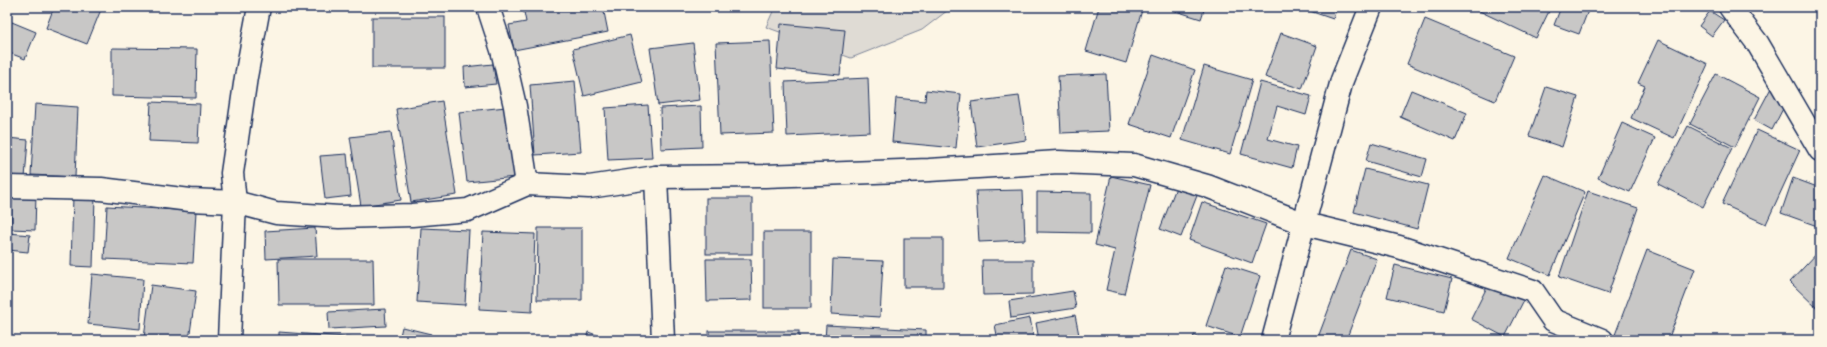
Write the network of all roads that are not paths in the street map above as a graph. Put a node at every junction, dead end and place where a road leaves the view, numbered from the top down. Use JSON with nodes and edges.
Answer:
{"nodes":[{"id":1,"x":259,"y":7,"type":"edge"},
{"id":2,"x":488,"y":7,"type":"edge"},
{"id":3,"x":1371,"y":7,"type":"edge"},
{"id":4,"x":1730,"y":7,"type":"edge"},
{"id":5,"x":1820,"y":150,"type":"edge"},
{"id":6,"x":656,"y":178,"type":"junction"},
{"id":7,"x":527,"y":184,"type":"junction"},
{"id":8,"x":7,"y":187,"type":"edge"},
{"id":9,"x":235,"y":202,"type":"junction"},
{"id":10,"x":1305,"y":224,"type":"junction"},
{"id":11,"x":229,"y":340,"type":"edge"},
{"id":12,"x":663,"y":340,"type":"edge"},
{"id":13,"x":1273,"y":340,"type":"edge"},
{"id":14,"x":1602,"y":340,"type":"edge"}],
"edges":[{"from":1,"to":9,"type":"street"},
{"from":2,"to":7,"type":"street"},
{"from":3,"to":10,"type":"street"},
{"from":4,"to":5,"type":"street"},
{"from":6,"to":7,"type":"street"},
{"from":6,"to":10,"type":"street"},
{"from":6,"to":12,"type":"street"},
{"from":7,"to":9,"type":"street"},
{"from":8,"to":9,"type":"street"},
{"from":9,"to":11,"type":"street"},
{"from":10,"to":13,"type":"street"},
{"from":10,"to":14,"type":"street"}]}
